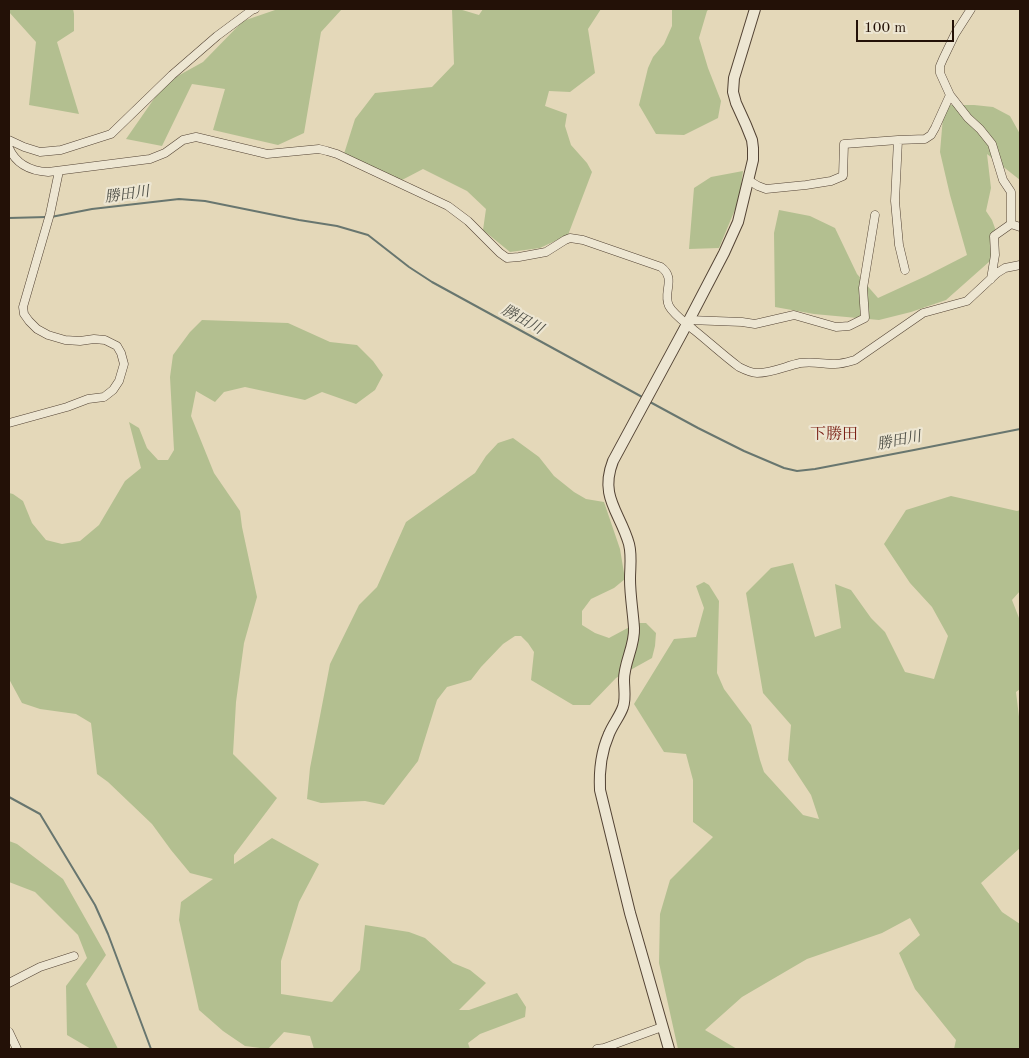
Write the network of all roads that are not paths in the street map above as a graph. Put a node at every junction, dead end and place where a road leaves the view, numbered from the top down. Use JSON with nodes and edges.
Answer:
{"nodes":[{"id":1,"x":255,"y":9,"type":"edge"},
{"id":2,"x":755,"y":9,"type":"edge"},
{"id":3,"x":971,"y":9,"type":"edge"},
{"id":4,"x":950,"y":95,"type":"junction"},
{"id":5,"x":9,"y":140,"type":"edge"},
{"id":6,"x":898,"y":140,"type":"junction"},
{"id":7,"x":9,"y":148,"type":"edge"},
{"id":8,"x":58,"y":171,"type":"junction"},
{"id":9,"x":748,"y":180,"type":"junction"},
{"id":10,"x":875,"y":215,"type":"dead end"},
{"id":11,"x":1011,"y":224,"type":"junction"},
{"id":12,"x":1020,"y":228,"type":"edge"},
{"id":13,"x":1020,"y":265,"type":"edge"},
{"id":14,"x":905,"y":270,"type":"dead end"},
{"id":15,"x":991,"y":279,"type":"junction"},
{"id":16,"x":688,"y":322,"type":"junction"},
{"id":17,"x":9,"y":423,"type":"edge"},
{"id":18,"x":74,"y":956,"type":"dead end"},
{"id":19,"x":9,"y":983,"type":"edge"},
{"id":20,"x":662,"y":1027,"type":"junction"},
{"id":21,"x":9,"y":1032,"type":"edge"},
{"id":22,"x":17,"y":1049,"type":"edge"},
{"id":23,"x":597,"y":1049,"type":"edge"},
{"id":24,"x":669,"y":1049,"type":"edge"}],
"edges":[{"from":1,"to":5,"type":"street"},
{"from":2,"to":9,"type":"street"},
{"from":3,"to":4,"type":"street"},
{"from":4,"to":6,"type":"street"},
{"from":4,"to":11,"type":"street"},
{"from":6,"to":9,"type":"street"},
{"from":6,"to":14,"type":"street"},
{"from":7,"to":8,"type":"street"},
{"from":8,"to":16,"type":"street"},
{"from":8,"to":17,"type":"street"},
{"from":9,"to":16,"type":"street"},
{"from":10,"to":16,"type":"street"},
{"from":11,"to":12,"type":"street"},
{"from":11,"to":15,"type":"street"},
{"from":13,"to":15,"type":"street"},
{"from":15,"to":16,"type":"street"},
{"from":16,"to":20,"type":"street"},
{"from":18,"to":19,"type":"street"},
{"from":20,"to":23,"type":"street"},
{"from":20,"to":24,"type":"street"},
{"from":21,"to":22,"type":"street"}]}
